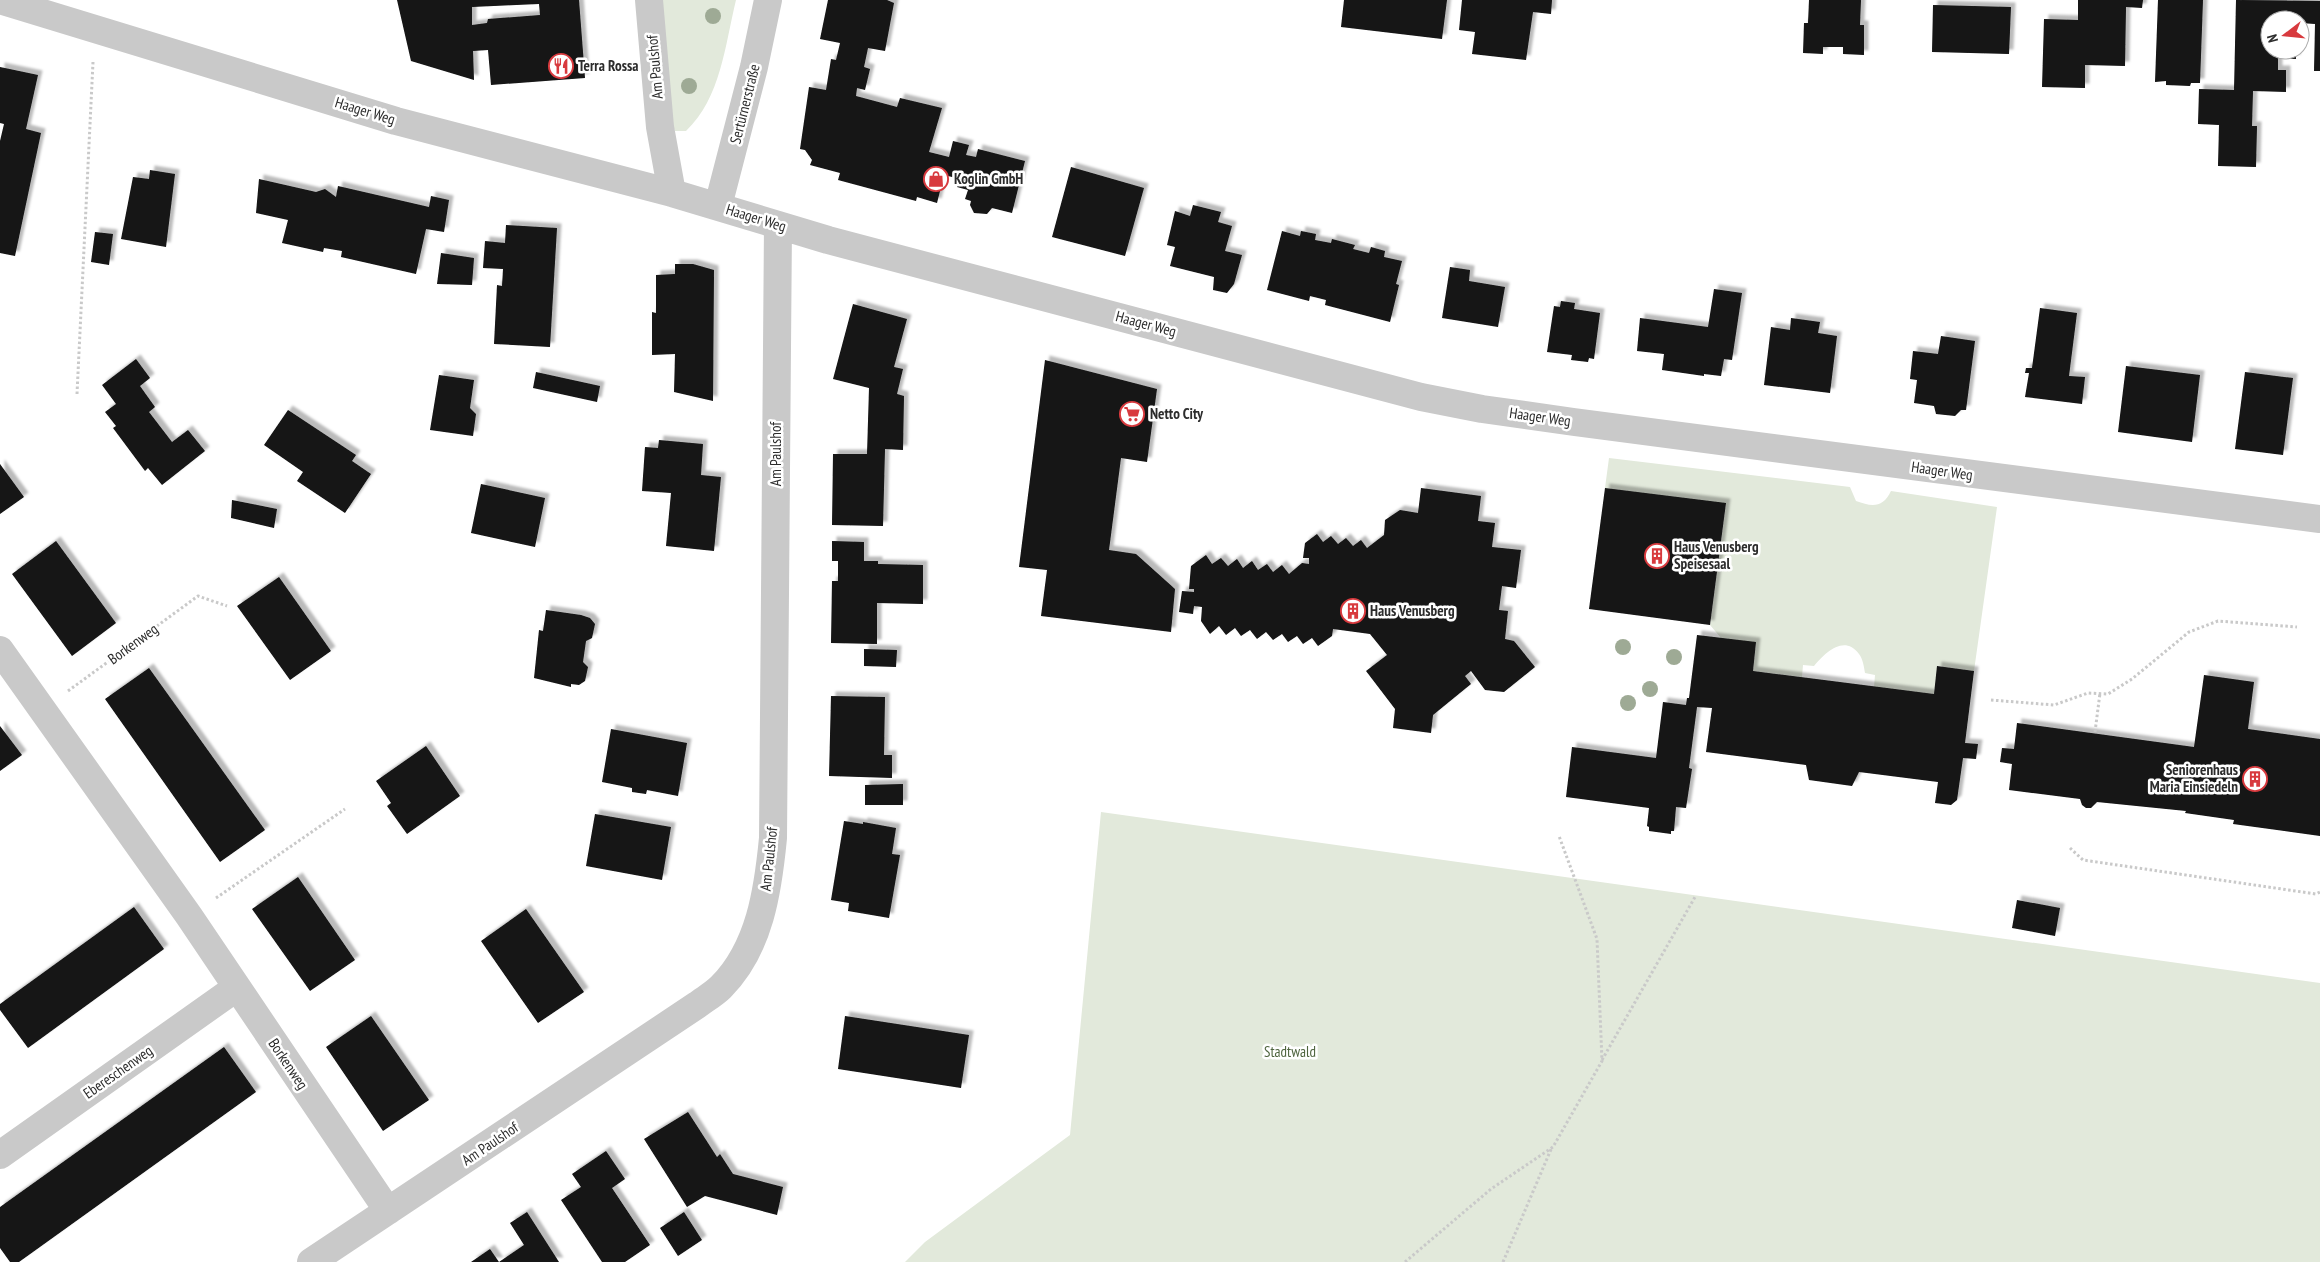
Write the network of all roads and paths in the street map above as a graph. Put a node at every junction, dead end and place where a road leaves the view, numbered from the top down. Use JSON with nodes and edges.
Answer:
{"nodes":[{"id":1,"x":0,"y":0,"type":"edge"},
{"id":2,"x":649,"y":0,"type":"edge"},
{"id":3,"x":768,"y":0,"type":"edge"},
{"id":4,"x":95,"y":29,"type":"junction"},
{"id":5,"x":672,"y":194,"type":"junction"},
{"id":6,"x":718,"y":206,"type":"junction"},
{"id":7,"x":778,"y":226,"type":"junction"},
{"id":8,"x":77,"y":394,"type":"dead end"},
{"id":9,"x":2320,"y":519,"type":"edge"},
{"id":10,"x":227,"y":606,"type":"dead end"},
{"id":11,"x":2298,"y":626,"type":"dead end"},
{"id":12,"x":0,"y":651,"type":"edge"},
{"id":13,"x":2100,"y":693,"type":"junction"},
{"id":14,"x":1991,"y":700,"type":"dead end"},
{"id":15,"x":43,"y":709,"type":"junction"},
{"id":16,"x":2095,"y":732,"type":"dead end"},
{"id":17,"x":345,"y":809,"type":"dead end"},
{"id":18,"x":1559,"y":836,"type":"dead end"},
{"id":19,"x":2070,"y":848,"type":"dead end"},
{"id":20,"x":2320,"y":892,"type":"edge"},
{"id":21,"x":1695,"y":897,"type":"dead end"},
{"id":22,"x":189,"y":916,"type":"junction"},
{"id":23,"x":236,"y":988,"type":"junction"},
{"id":24,"x":1602,"y":1061,"type":"junction"},
{"id":25,"x":1553,"y":1147,"type":"junction"},
{"id":26,"x":0,"y":1155,"type":"edge"},
{"id":27,"x":388,"y":1211,"type":"junction"},
{"id":28,"x":312,"y":1262,"type":"edge"},
{"id":29,"x":1405,"y":1262,"type":"edge"},
{"id":30,"x":1504,"y":1262,"type":"edge"}],
"edges":[{"from":1,"to":4,"type":"street","name":"Haager Weg"},
{"from":2,"to":5,"type":"street","name":"Am Paulshof"},
{"from":3,"to":6,"type":"street","name":"Sertürnerstraße"},
{"from":4,"to":5,"type":"street","name":"Haager Weg"},
{"from":4,"to":8,"type":"path"},
{"from":5,"to":6,"type":"street","name":"Haager Weg"},
{"from":6,"to":7,"type":"street","name":"Haager Weg"},
{"from":7,"to":9,"type":"street","name":"Haager Weg"},
{"from":7,"to":27,"type":"street","name":"Am Paulshof"},
{"from":10,"to":15,"type":"path","name":"Borkenweg"},
{"from":11,"to":13,"type":"path"},
{"from":12,"to":15,"type":"street","name":"Borkenweg"},
{"from":13,"to":14,"type":"path"},
{"from":13,"to":16,"type":"path"},
{"from":15,"to":22,"type":"street","name":"Borkenweg"},
{"from":17,"to":22,"type":"path"},
{"from":18,"to":24,"type":"path"},
{"from":19,"to":20,"type":"path"},
{"from":21,"to":24,"type":"path"},
{"from":22,"to":23,"type":"street","name":"Borkenweg"},
{"from":23,"to":26,"type":"street","name":"Ebereschenweg"},
{"from":23,"to":27,"type":"street","name":"Borkenweg"},
{"from":24,"to":25,"type":"path"},
{"from":25,"to":29,"type":"path"},
{"from":25,"to":30,"type":"path"},
{"from":27,"to":28,"type":"street","name":"Am Paulshof"}]}
